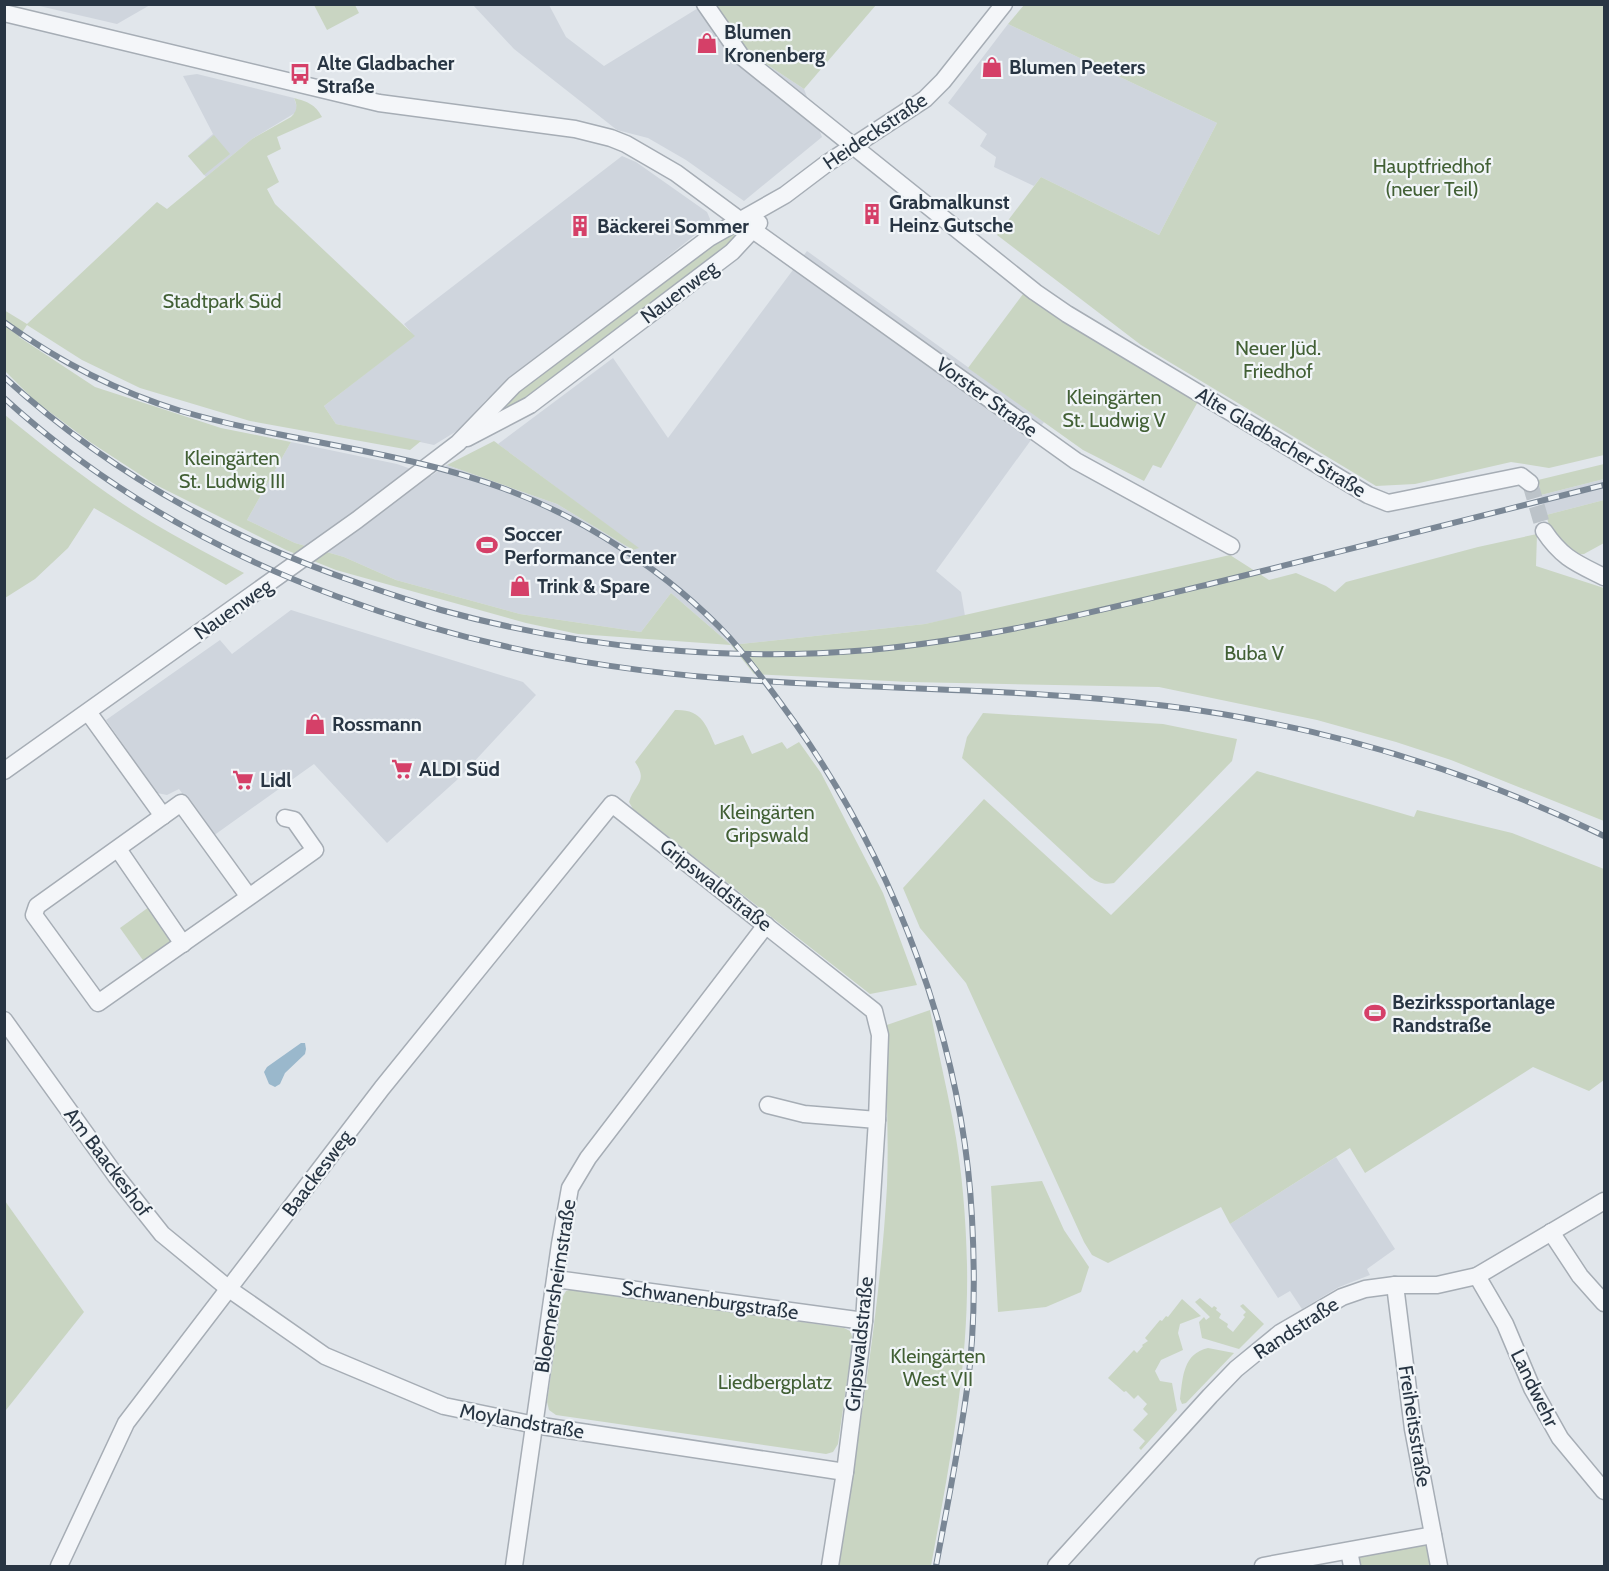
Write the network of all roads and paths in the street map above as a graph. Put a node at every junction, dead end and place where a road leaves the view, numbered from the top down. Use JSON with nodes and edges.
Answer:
{"nodes":[{"id":1,"x":705,"y":4,"type":"edge"},
{"id":2,"x":1004,"y":4,"type":"edge"},
{"id":3,"x":4,"y":13,"type":"edge"},
{"id":4,"x":852,"y":146,"type":"junction"},
{"id":5,"x":785,"y":195,"type":"joint"},
{"id":6,"x":747,"y":225,"type":"junction"},
{"id":7,"x":458,"y":442,"type":"junction"},
{"id":8,"x":1530,"y":483,"type":"dead end"},
{"id":9,"x":1544,"y":531,"type":"tunnel mouth"},
{"id":10,"x":1232,"y":546,"type":"dead end"},
{"id":11,"x":1605,"y":578,"type":"edge"},
{"id":12,"x":88,"y":712,"type":"junction"},
{"id":13,"x":4,"y":771,"type":"edge"},
{"id":14,"x":612,"y":804,"type":"joint"},
{"id":15,"x":163,"y":816,"type":"junction"},
{"id":16,"x":285,"y":818,"type":"dead end"},
{"id":17,"x":118,"y":849,"type":"junction"},
{"id":18,"x":249,"y":897,"type":"junction"},
{"id":19,"x":766,"y":925,"type":"junction"},
{"id":20,"x":183,"y":944,"type":"junction"},
{"id":21,"x":4,"y":1020,"type":"edge"},
{"id":22,"x":768,"y":1105,"type":"dead end"},
{"id":23,"x":877,"y":1120,"type":"junction"},
{"id":24,"x":1605,"y":1201,"type":"edge"},
{"id":25,"x":1551,"y":1232,"type":"junction"},
{"id":26,"x":1477,"y":1276,"type":"junction"},
{"id":27,"x":556,"y":1279,"type":"junction"},
{"id":28,"x":1395,"y":1285,"type":"junction"},
{"id":29,"x":229,"y":1289,"type":"junction"},
{"id":30,"x":1605,"y":1303,"type":"edge"},
{"id":31,"x":864,"y":1321,"type":"junction"},
{"id":32,"x":535,"y":1425,"type":"junction"},
{"id":33,"x":845,"y":1472,"type":"junction"},
{"id":34,"x":1605,"y":1491,"type":"edge"},
{"id":35,"x":1433,"y":1535,"type":"junction"},
{"id":36,"x":1350,"y":1559,"type":"edge"},
{"id":37,"x":58,"y":1566,"type":"edge"},
{"id":38,"x":514,"y":1566,"type":"edge"},
{"id":39,"x":830,"y":1566,"type":"edge"},
{"id":40,"x":1056,"y":1566,"type":"edge"},
{"id":41,"x":1263,"y":1566,"type":"edge"},
{"id":42,"x":1439,"y":1566,"type":"edge"}],
"edges":[{"from":1,"to":4,"type":"street","name":"Alte Gladbacher Straße"},
{"from":2,"to":4,"type":"street","name":"Heideckstraße"},
{"from":3,"to":6,"type":"street"},
{"from":4,"to":5,"type":"street","name":"Heideckstraße"},
{"from":4,"to":8,"type":"street","name":"Alte Gladbacher Straße"},
{"from":5,"to":6,"type":"street","name":"Nauenweg"},
{"from":6,"to":7,"type":"street","name":"Nauenweg"},
{"from":6,"to":7,"type":"street","name":"Nauenweg"},
{"from":6,"to":10,"type":"street","name":"Vorster Straße"},
{"from":7,"to":12,"type":"street","name":"Nauenweg"},
{"from":9,"to":11,"type":"street"},
{"from":12,"to":13,"type":"street","name":"Nauenweg"},
{"from":12,"to":15,"type":"street"},
{"from":14,"to":19,"type":"street","name":"Gripswaldstraße"},
{"from":14,"to":29,"type":"street","name":"Baackesweg"},
{"from":15,"to":17,"type":"street"},
{"from":15,"to":18,"type":"street"},
{"from":16,"to":18,"type":"street"},
{"from":17,"to":20,"type":"street"},
{"from":17,"to":20,"type":"street"},
{"from":18,"to":20,"type":"street"},
{"from":19,"to":23,"type":"street","name":"Gripswaldstraße"},
{"from":19,"to":27,"type":"street","name":"Bloemersheimstraße"},
{"from":21,"to":29,"type":"street","name":"Am Baackeshof"},
{"from":22,"to":23,"type":"street"},
{"from":23,"to":31,"type":"street","name":"Gripswaldstraße"},
{"from":24,"to":25,"type":"street","name":"Randstraße"},
{"from":25,"to":26,"type":"street","name":"Randstraße"},
{"from":25,"to":30,"type":"street"},
{"from":26,"to":28,"type":"street","name":"Randstraße"},
{"from":26,"to":34,"type":"street","name":"Landwehr"},
{"from":27,"to":31,"type":"street","name":"Schwanenburgstraße"},
{"from":27,"to":32,"type":"street","name":"Bloemersheimstraße"},
{"from":28,"to":35,"type":"street","name":"Freiheitsstraße"},
{"from":28,"to":40,"type":"street","name":"Randstraße"},
{"from":29,"to":32,"type":"street","name":"Moylandstraße"},
{"from":29,"to":37,"type":"street","name":"Baackesweg"},
{"from":31,"to":33,"type":"street","name":"Gripswaldstraße"},
{"from":32,"to":33,"type":"street","name":"Moylandstraße"},
{"from":32,"to":38,"type":"street","name":"Bloemersheimstraße"},
{"from":33,"to":39,"type":"street","name":"Gripswaldstraße"},
{"from":35,"to":36,"type":"street"},
{"from":35,"to":42,"type":"street","name":"Freiheitsstraße"},
{"from":36,"to":41,"type":"street"}]}
